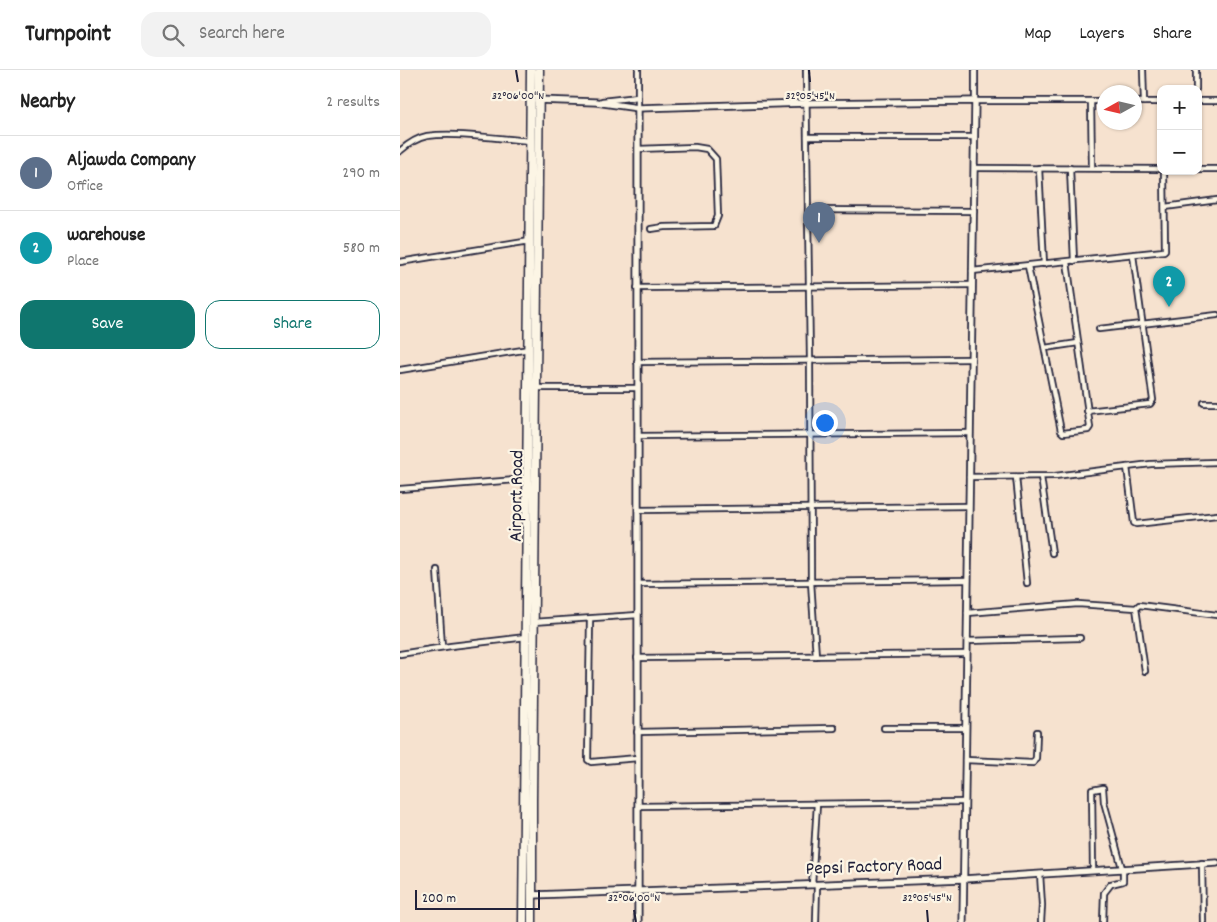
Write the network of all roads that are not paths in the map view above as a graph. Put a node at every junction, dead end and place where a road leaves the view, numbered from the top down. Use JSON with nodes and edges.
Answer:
{"nodes":[{"id":1,"x":531,"y":70,"type":"edge"},
{"id":2,"x":539,"y":70,"type":"edge"},
{"id":3,"x":638,"y":70,"type":"edge"},
{"id":4,"x":806,"y":70,"type":"edge"},
{"id":5,"x":976,"y":70,"type":"edge"},
{"id":6,"x":1143,"y":70,"type":"edge"},
{"id":7,"x":1196,"y":70,"type":"edge"},
{"id":8,"x":1196,"y":85,"type":"edge"},
{"id":9,"x":638,"y":97,"type":"junction"},
{"id":10,"x":535,"y":100,"type":"junction"},
{"id":11,"x":975,"y":101,"type":"junction"},
{"id":12,"x":1091,"y":101,"type":"junction"},
{"id":13,"x":1097,"y":101,"type":"edge"},
{"id":14,"x":1202,"y":101,"type":"edge"},
{"id":15,"x":1217,"y":101,"type":"edge"},
{"id":16,"x":596,"y":102,"type":"junction"},
{"id":17,"x":1144,"y":102,"type":"joint"},
{"id":18,"x":1157,"y":102,"type":"edge"},
{"id":19,"x":806,"y":103,"type":"junction"},
{"id":20,"x":638,"y":108,"type":"junction"},
{"id":21,"x":807,"y":137,"type":"junction"},
{"id":22,"x":974,"y":137,"type":"junction"},
{"id":23,"x":530,"y":141,"type":"junction"},
{"id":24,"x":638,"y":149,"type":"junction"},
{"id":25,"x":400,"y":151,"type":"edge"},
{"id":26,"x":975,"y":168,"type":"junction"},
{"id":27,"x":1039,"y":168,"type":"junction"},
{"id":28,"x":1070,"y":168,"type":"junction"},
{"id":29,"x":1092,"y":168,"type":"junction"},
{"id":30,"x":1157,"y":169,"type":"edge"},
{"id":31,"x":1202,"y":169,"type":"edge"},
{"id":32,"x":1217,"y":169,"type":"edge"},
{"id":33,"x":1164,"y":175,"type":"edge"},
{"id":34,"x":1217,"y":200,"type":"edge"},
{"id":35,"x":1165,"y":207,"type":"junction"},
{"id":36,"x":808,"y":210,"type":"junction"},
{"id":37,"x":974,"y":211,"type":"junction"},
{"id":38,"x":651,"y":229,"type":"dead end"},
{"id":39,"x":530,"y":241,"type":"junction"},
{"id":40,"x":1133,"y":255,"type":"junction"},
{"id":41,"x":1074,"y":261,"type":"junction"},
{"id":42,"x":400,"y":262,"type":"edge"},
{"id":43,"x":1067,"y":262,"type":"junction"},
{"id":44,"x":1044,"y":264,"type":"junction"},
{"id":45,"x":1028,"y":266,"type":"junction"},
{"id":46,"x":972,"y":271,"type":"junction"},
{"id":47,"x":972,"y":284,"type":"junction"},
{"id":48,"x":809,"y":286,"type":"junction"},
{"id":49,"x":638,"y":288,"type":"junction"},
{"id":50,"x":1217,"y":315,"type":"edge"},
{"id":51,"x":1144,"y":323,"type":"junction"},
{"id":52,"x":1099,"y":329,"type":"dead end"},
{"id":53,"x":1078,"y":343,"type":"junction"},
{"id":54,"x":1045,"y":348,"type":"junction"},
{"id":55,"x":529,"y":349,"type":"junction"},
{"id":56,"x":971,"y":359,"type":"junction"},
{"id":57,"x":810,"y":360,"type":"junction"},
{"id":58,"x":637,"y":362,"type":"junction"},
{"id":59,"x":400,"y":370,"type":"edge"},
{"id":60,"x":536,"y":388,"type":"junction"},
{"id":61,"x":637,"y":388,"type":"junction"},
{"id":62,"x":1204,"y":403,"type":"dead end"},
{"id":63,"x":1217,"y":403,"type":"edge"},
{"id":64,"x":1087,"y":412,"type":"junction"},
{"id":65,"x":970,"y":433,"type":"junction"},
{"id":66,"x":811,"y":434,"type":"junction"},
{"id":67,"x":532,"y":436,"type":"junction"},
{"id":68,"x":638,"y":436,"type":"junction"},
{"id":69,"x":1217,"y":462,"type":"edge"},
{"id":70,"x":1127,"y":467,"type":"junction"},
{"id":71,"x":969,"y":477,"type":"junction"},
{"id":72,"x":1016,"y":477,"type":"junction"},
{"id":73,"x":1041,"y":477,"type":"junction"},
{"id":74,"x":528,"y":479,"type":"junction"},
{"id":75,"x":400,"y":489,"type":"edge"},
{"id":76,"x":968,"y":506,"type":"junction"},
{"id":77,"x":810,"y":508,"type":"junction"},
{"id":78,"x":638,"y":510,"type":"junction"},
{"id":79,"x":1217,"y":515,"type":"edge"},
{"id":80,"x":1052,"y":553,"type":"dead end"},
{"id":81,"x":437,"y":570,"type":"dead end"},
{"id":82,"x":968,"y":580,"type":"junction"},
{"id":83,"x":811,"y":582,"type":"junction"},
{"id":84,"x":1027,"y":583,"type":"dead end"},
{"id":85,"x":638,"y":584,"type":"junction"},
{"id":86,"x":1136,"y":608,"type":"junction"},
{"id":87,"x":967,"y":613,"type":"junction"},
{"id":88,"x":1217,"y":615,"type":"edge"},
{"id":89,"x":638,"y":616,"type":"junction"},
{"id":90,"x":590,"y":619,"type":"junction"},
{"id":91,"x":533,"y":622,"type":"junction"},
{"id":92,"x":526,"y":637,"type":"junction"},
{"id":93,"x":1080,"y":638,"type":"dead end"},
{"id":94,"x":966,"y":641,"type":"junction"},
{"id":95,"x":442,"y":647,"type":"junction"},
{"id":96,"x":400,"y":654,"type":"edge"},
{"id":97,"x":966,"y":654,"type":"junction"},
{"id":98,"x":816,"y":656,"type":"junction"},
{"id":99,"x":637,"y":658,"type":"junction"},
{"id":100,"x":1146,"y":671,"type":"dead end"},
{"id":101,"x":529,"y":699,"type":"junction"},
{"id":102,"x":834,"y":728,"type":"dead end"},
{"id":103,"x":884,"y":728,"type":"dead end"},
{"id":104,"x":965,"y":728,"type":"junction"},
{"id":105,"x":637,"y":732,"type":"junction"},
{"id":106,"x":1037,"y":732,"type":"dead end"},
{"id":107,"x":638,"y":758,"type":"junction"},
{"id":108,"x":965,"y":760,"type":"junction"},
{"id":109,"x":964,"y":802,"type":"junction"},
{"id":110,"x":817,"y":804,"type":"junction"},
{"id":111,"x":638,"y":806,"type":"junction"},
{"id":112,"x":1217,"y":862,"type":"edge"},
{"id":113,"x":1202,"y":863,"type":"junction"},
{"id":114,"x":1122,"y":868,"type":"junction"},
{"id":115,"x":1093,"y":870,"type":"junction"},
{"id":116,"x":1040,"y":874,"type":"junction"},
{"id":117,"x":963,"y":879,"type":"junction"},
{"id":118,"x":814,"y":885,"type":"junction"},
{"id":119,"x":638,"y":892,"type":"junction"},
{"id":120,"x":533,"y":895,"type":"junction"},
{"id":121,"x":523,"y":922,"type":"edge"},
{"id":122,"x":532,"y":922,"type":"edge"},
{"id":123,"x":638,"y":922,"type":"edge"},
{"id":124,"x":816,"y":922,"type":"edge"},
{"id":125,"x":962,"y":922,"type":"edge"},
{"id":126,"x":1041,"y":922,"type":"edge"},
{"id":127,"x":1103,"y":922,"type":"edge"},
{"id":128,"x":1203,"y":922,"type":"edge"}],
"edges":[{"from":1,"to":10,"type":"highway","name":"Airport Road"},
{"from":2,"to":10,"type":"highway","name":"Airport Road"},
{"from":3,"to":9,"type":"street"},
{"from":4,"to":19,"type":"street"},
{"from":5,"to":11,"type":"street"},
{"from":6,"to":17,"type":"street"},
{"from":7,"to":8,"type":"street"},
{"from":9,"to":16,"type":"street"},
{"from":9,"to":20,"type":"street"},
{"from":10,"to":16,"type":"street"},
{"from":10,"to":23,"type":"highway","name":"Airport Road"},
{"from":10,"to":60,"type":"highway","name":"Airport Road"},
{"from":11,"to":12,"type":"street"},
{"from":11,"to":19,"type":"street"},
{"from":11,"to":22,"type":"street"},
{"from":12,"to":13,"type":"street"},
{"from":12,"to":29,"type":"street"},
{"from":14,"to":15,"type":"street"},
{"from":16,"to":20,"type":"street"},
{"from":17,"to":18,"type":"street"},
{"from":19,"to":20,"type":"street"},
{"from":19,"to":21,"type":"street"},
{"from":20,"to":24,"type":"street"},
{"from":21,"to":22,"type":"street"},
{"from":21,"to":36,"type":"street"},
{"from":22,"to":26,"type":"street"},
{"from":23,"to":25,"type":"street"},
{"from":23,"to":39,"type":"highway","name":"Airport Road"},
{"from":24,"to":38,"type":"street"},
{"from":24,"to":49,"type":"street"},
{"from":26,"to":27,"type":"street"},
{"from":26,"to":37,"type":"street"},
{"from":27,"to":28,"type":"street"},
{"from":27,"to":44,"type":"street"},
{"from":28,"to":29,"type":"street"},
{"from":28,"to":41,"type":"street"},
{"from":29,"to":30,"type":"street"},
{"from":31,"to":32,"type":"street"},
{"from":33,"to":35,"type":"street"},
{"from":34,"to":35,"type":"street"},
{"from":35,"to":40,"type":"street"},
{"from":36,"to":37,"type":"street"},
{"from":36,"to":48,"type":"street"},
{"from":37,"to":46,"type":"street"},
{"from":39,"to":42,"type":"street"},
{"from":39,"to":55,"type":"highway","name":"Airport Road"},
{"from":40,"to":41,"type":"street"},
{"from":40,"to":51,"type":"street"},
{"from":41,"to":43,"type":"street"},
{"from":43,"to":44,"type":"street"},
{"from":43,"to":53,"type":"street"},
{"from":44,"to":45,"type":"street"},
{"from":45,"to":46,"type":"street"},
{"from":45,"to":54,"type":"street"},
{"from":46,"to":47,"type":"street"},
{"from":47,"to":48,"type":"street"},
{"from":47,"to":56,"type":"street"},
{"from":48,"to":49,"type":"street"},
{"from":48,"to":57,"type":"street"},
{"from":49,"to":58,"type":"street"},
{"from":50,"to":51,"type":"street"},
{"from":51,"to":52,"type":"street"},
{"from":51,"to":64,"type":"street"},
{"from":53,"to":54,"type":"street"},
{"from":53,"to":64,"type":"street"},
{"from":54,"to":64,"type":"street"},
{"from":55,"to":59,"type":"street"},
{"from":55,"to":67,"type":"highway","name":"Airport Road"},
{"from":56,"to":57,"type":"street"},
{"from":56,"to":65,"type":"street"},
{"from":57,"to":58,"type":"street"},
{"from":57,"to":66,"type":"street"},
{"from":58,"to":61,"type":"street"},
{"from":60,"to":61,"type":"street"},
{"from":60,"to":67,"type":"highway","name":"Airport Road"},
{"from":61,"to":68,"type":"street"},
{"from":62,"to":63,"type":"street"},
{"from":65,"to":66,"type":"street"},
{"from":65,"to":71,"type":"street"},
{"from":66,"to":68,"type":"street"},
{"from":66,"to":77,"type":"street"},
{"from":67,"to":74,"type":"highway","name":"Airport Road"},
{"from":67,"to":91,"type":"highway","name":"Airport Road"},
{"from":68,"to":78,"type":"street"},
{"from":69,"to":70,"type":"street"},
{"from":70,"to":73,"type":"street"},
{"from":70,"to":79,"type":"street"},
{"from":71,"to":72,"type":"street"},
{"from":71,"to":76,"type":"street"},
{"from":72,"to":73,"type":"street"},
{"from":72,"to":84,"type":"street"},
{"from":73,"to":80,"type":"street"},
{"from":74,"to":75,"type":"street"},
{"from":74,"to":92,"type":"highway","name":"Airport Road"},
{"from":76,"to":77,"type":"street"},
{"from":76,"to":82,"type":"street"},
{"from":77,"to":78,"type":"street"},
{"from":77,"to":83,"type":"street"},
{"from":78,"to":85,"type":"street"},
{"from":81,"to":95,"type":"street"},
{"from":82,"to":83,"type":"street"},
{"from":82,"to":87,"type":"street"},
{"from":83,"to":85,"type":"street"},
{"from":83,"to":98,"type":"street"},
{"from":85,"to":89,"type":"street"},
{"from":86,"to":87,"type":"street"},
{"from":86,"to":88,"type":"street"},
{"from":86,"to":100,"type":"street"},
{"from":87,"to":94,"type":"street"},
{"from":89,"to":90,"type":"street"},
{"from":89,"to":99,"type":"street"},
{"from":90,"to":91,"type":"street"},
{"from":90,"to":107,"type":"street"},
{"from":91,"to":101,"type":"highway","name":"Airport Road"},
{"from":92,"to":95,"type":"street"},
{"from":92,"to":101,"type":"highway","name":"Airport Road"},
{"from":93,"to":94,"type":"street"},
{"from":94,"to":97,"type":"street"},
{"from":95,"to":96,"type":"street"},
{"from":97,"to":98,"type":"street"},
{"from":97,"to":104,"type":"street"},
{"from":98,"to":99,"type":"street"},
{"from":99,"to":105,"type":"street"},
{"from":101,"to":120,"type":"highway","name":"Airport Road"},
{"from":101,"to":121,"type":"highway","name":"Airport Road"},
{"from":102,"to":105,"type":"street"},
{"from":103,"to":104,"type":"street"},
{"from":104,"to":108,"type":"street"},
{"from":105,"to":107,"type":"street"},
{"from":106,"to":108,"type":"street"},
{"from":107,"to":111,"type":"street"},
{"from":108,"to":109,"type":"street"},
{"from":109,"to":110,"type":"street"},
{"from":109,"to":117,"type":"street"},
{"from":110,"to":111,"type":"street"},
{"from":110,"to":118,"type":"street"},
{"from":111,"to":119,"type":"street"},
{"from":112,"to":113,"type":"street","name":"Pepsi Factory Road"},
{"from":113,"to":114,"type":"street","name":"Pepsi Factory Road"},
{"from":113,"to":128,"type":"street"},
{"from":114,"to":115,"type":"street","name":"Pepsi Factory Road"},
{"from":114,"to":115,"type":"street"},
{"from":114,"to":127,"type":"street"},
{"from":115,"to":116,"type":"street","name":"Pepsi Factory Road"},
{"from":116,"to":117,"type":"street","name":"Pepsi Factory Road"},
{"from":116,"to":126,"type":"street"},
{"from":117,"to":118,"type":"street","name":"Pepsi Factory Road"},
{"from":117,"to":125,"type":"street"},
{"from":118,"to":119,"type":"street","name":"Pepsi Factory Road"},
{"from":118,"to":124,"type":"street"},
{"from":119,"to":120,"type":"street","name":"Pepsi Factory Road"},
{"from":119,"to":123,"type":"street"},
{"from":120,"to":122,"type":"highway","name":"Airport Road"}]}
